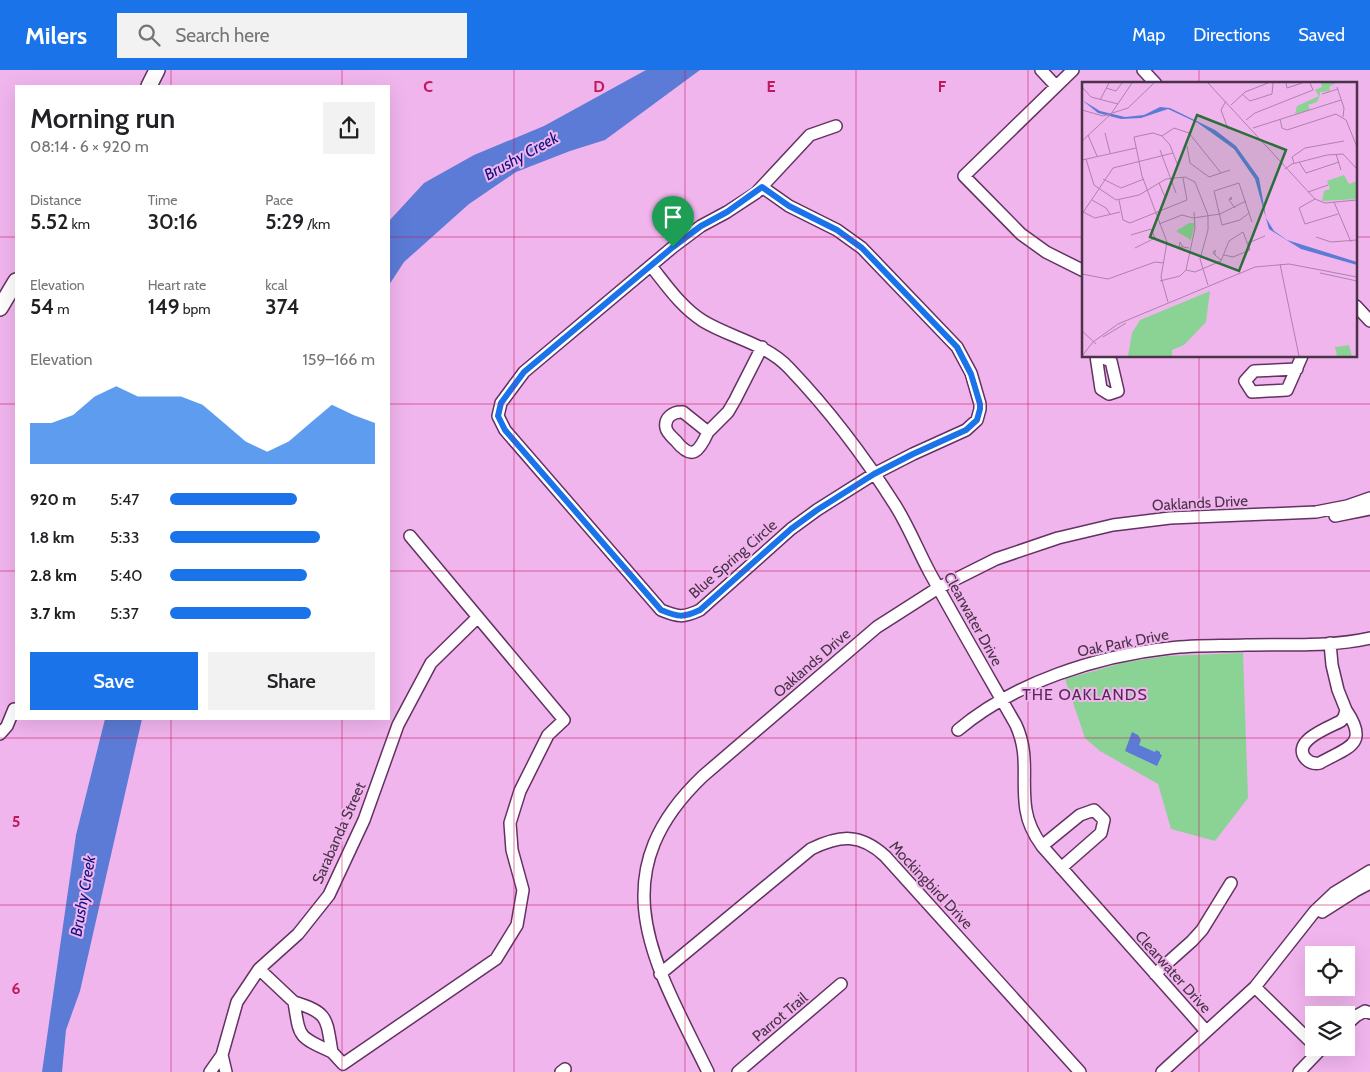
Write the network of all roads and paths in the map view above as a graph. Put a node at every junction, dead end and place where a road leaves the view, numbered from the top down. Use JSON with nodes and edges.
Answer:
{"nodes":[{"id":1,"x":157,"y":70,"type":"edge"},
{"id":2,"x":1041,"y":70,"type":"edge"},
{"id":3,"x":1072,"y":70,"type":"edge"},
{"id":4,"x":1143,"y":70,"type":"edge"},
{"id":5,"x":1154,"y":82,"type":"edge"},
{"id":6,"x":150,"y":85,"type":"edge"},
{"id":7,"x":1055,"y":86,"type":"junction"},
{"id":8,"x":836,"y":126,"type":"dead end"},
{"id":9,"x":762,"y":187,"type":"junction"},
{"id":10,"x":651,"y":266,"type":"junction"},
{"id":11,"x":1082,"y":269,"type":"edge"},
{"id":12,"x":15,"y":283,"type":"edge"},
{"id":13,"x":0,"y":308,"type":"edge"},
{"id":14,"x":1358,"y":308,"type":"edge"},
{"id":15,"x":1370,"y":320,"type":"edge"},
{"id":16,"x":762,"y":347,"type":"junction"},
{"id":17,"x":1301,"y":358,"type":"edge"},
{"id":18,"x":1297,"y":370,"type":"dead end"},
{"id":19,"x":708,"y":432,"type":"dead end"},
{"id":20,"x":874,"y":474,"type":"junction"},
{"id":21,"x":1370,"y":498,"type":"edge"},
{"id":22,"x":1370,"y":509,"type":"edge"},
{"id":23,"x":1264,"y":515,"type":"junction"},
{"id":24,"x":410,"y":536,"type":"dead end"},
{"id":25,"x":938,"y":588,"type":"junction"},
{"id":26,"x":478,"y":617,"type":"junction"},
{"id":27,"x":1370,"y":638,"type":"edge"},
{"id":28,"x":1330,"y":643,"type":"junction"},
{"id":29,"x":1002,"y":701,"type":"junction"},
{"id":30,"x":14,"y":709,"type":"dead end"},
{"id":31,"x":1346,"y":710,"type":"junction"},
{"id":32,"x":958,"y":730,"type":"dead end"},
{"id":33,"x":0,"y":734,"type":"edge"},
{"id":34,"x":1042,"y":846,"type":"junction"},
{"id":35,"x":1062,"y":868,"type":"junction"},
{"id":36,"x":1370,"y":871,"type":"edge"},
{"id":37,"x":1231,"y":883,"type":"dead end"},
{"id":38,"x":1370,"y":883,"type":"edge"},
{"id":39,"x":1299,"y":930,"type":"junction"},
{"id":40,"x":259,"y":969,"type":"junction"},
{"id":41,"x":660,"y":974,"type":"junction"},
{"id":42,"x":1155,"y":974,"type":"junction"},
{"id":43,"x":842,"y":984,"type":"dead end"},
{"id":44,"x":1255,"y":987,"type":"junction"},
{"id":45,"x":294,"y":1002,"type":"junction"},
{"id":46,"x":1370,"y":1013,"type":"edge"},
{"id":47,"x":1355,"y":1017,"type":"edge"},
{"id":48,"x":1206,"y":1031,"type":"junction"},
{"id":49,"x":1305,"y":1035,"type":"edge"},
{"id":50,"x":332,"y":1052,"type":"junction"},
{"id":51,"x":222,"y":1055,"type":"junction"},
{"id":52,"x":1312,"y":1056,"type":"edge"},
{"id":53,"x":210,"y":1072,"type":"edge"},
{"id":54,"x":226,"y":1072,"type":"edge"},
{"id":55,"x":708,"y":1072,"type":"edge"},
{"id":56,"x":738,"y":1072,"type":"edge"},
{"id":57,"x":1080,"y":1072,"type":"edge"},
{"id":58,"x":1162,"y":1072,"type":"edge"},
{"id":59,"x":1299,"y":1072,"type":"edge"}],
"edges":[{"from":1,"to":6,"type":"main road"},
{"from":2,"to":7,"type":"street"},
{"from":3,"to":7,"type":"street"},
{"from":4,"to":5,"type":"street"},
{"from":7,"to":11,"type":"street"},
{"from":8,"to":9,"type":"street"},
{"from":9,"to":10,"type":"street","name":"Blue Spring Circle"},
{"from":9,"to":20,"type":"street","name":"Blue Spring Circle"},
{"from":10,"to":16,"type":"street","name":"Clearwater Drive"},
{"from":10,"to":20,"type":"street","name":"Blue Spring Circle"},
{"from":12,"to":13,"type":"main road"},
{"from":14,"to":15,"type":"street"},
{"from":16,"to":19,"type":"street"},
{"from":16,"to":20,"type":"street","name":"Clearwater Drive"},
{"from":17,"to":18,"type":"street"},
{"from":20,"to":25,"type":"street","name":"Clearwater Drive"},
{"from":21,"to":23,"type":"street","name":"Oaklands Drive"},
{"from":22,"to":23,"type":"street","name":"Oaklands Drive"},
{"from":23,"to":25,"type":"street","name":"Oaklands Drive"},
{"from":24,"to":26,"type":"street"},
{"from":25,"to":29,"type":"street","name":"Clearwater Drive"},
{"from":25,"to":41,"type":"street","name":"Oaklands Drive"},
{"from":26,"to":40,"type":"street","name":"Sarabanda Street"},
{"from":26,"to":50,"type":"street"},
{"from":27,"to":28,"type":"street","name":"Oak Park Drive"},
{"from":28,"to":29,"type":"street","name":"Oak Park Drive"},
{"from":28,"to":31,"type":"street"},
{"from":29,"to":32,"type":"street","name":"Oak Park Drive"},
{"from":29,"to":34,"type":"street","name":"Clearwater Drive"},
{"from":30,"to":33,"type":"street"},
{"from":31,"to":31,"type":"street"},
{"from":34,"to":35,"type":"street","name":"Clearwater Drive"},
{"from":34,"to":35,"type":"street"},
{"from":35,"to":42,"type":"street","name":"Clearwater Drive"},
{"from":36,"to":39,"type":"street"},
{"from":37,"to":42,"type":"street"},
{"from":38,"to":39,"type":"street"},
{"from":39,"to":44,"type":"street"},
{"from":40,"to":45,"type":"street"},
{"from":40,"to":51,"type":"street","name":"Sarabanda Street"},
{"from":41,"to":55,"type":"street","name":"Oaklands Drive"},
{"from":41,"to":57,"type":"street","name":"Mockingbird Drive"},
{"from":42,"to":48,"type":"street","name":"Clearwater Drive"},
{"from":43,"to":56,"type":"street","name":"Parrot Trail"},
{"from":44,"to":48,"type":"street"},
{"from":44,"to":49,"type":"street"},
{"from":45,"to":50,"type":"street"},
{"from":45,"to":50,"type":"street"},
{"from":46,"to":47,"type":"street"},
{"from":48,"to":58,"type":"street"},
{"from":51,"to":53,"type":"street","name":"Sarabanda Street"},
{"from":51,"to":54,"type":"street","name":"Sarabanda Street"},
{"from":52,"to":59,"type":"street"}]}
